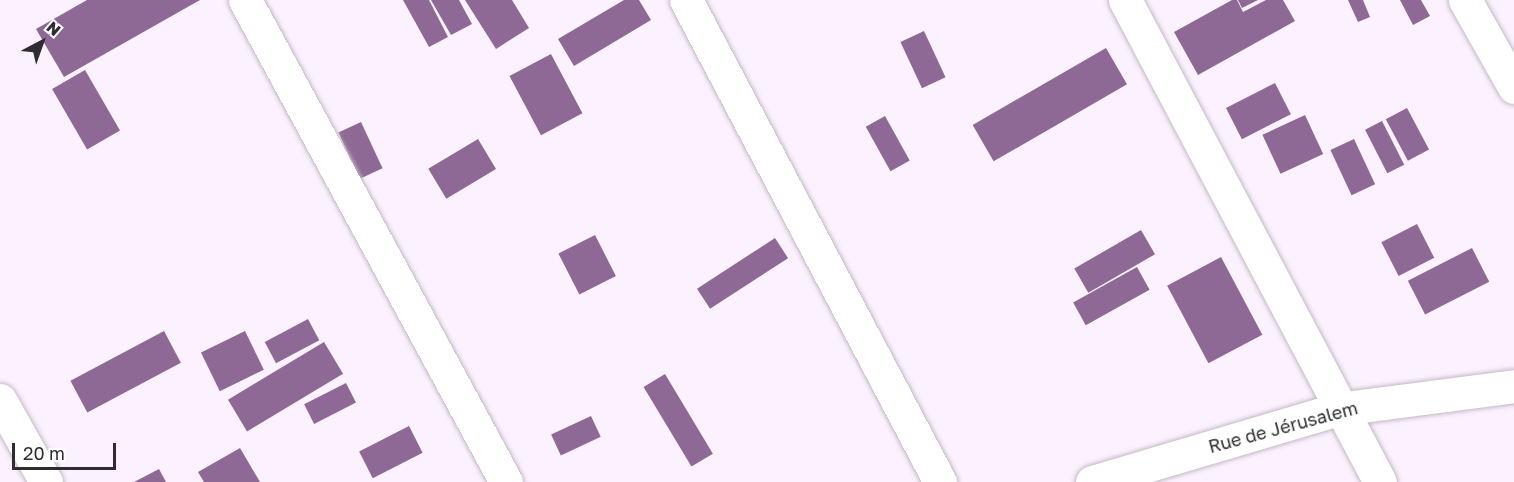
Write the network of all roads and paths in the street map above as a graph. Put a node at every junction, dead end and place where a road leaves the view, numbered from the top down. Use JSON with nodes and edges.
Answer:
{"nodes":[{"id":1,"x":245,"y":0,"type":"edge"},
{"id":2,"x":686,"y":0,"type":"edge"},
{"id":3,"x":1125,"y":0,"type":"edge"},
{"id":4,"x":1465,"y":0,"type":"edge"},
{"id":5,"x":1514,"y":87,"type":"edge"},
{"id":6,"x":1514,"y":386,"type":"edge"},
{"id":7,"x":0,"y":400,"type":"edge"},
{"id":8,"x":1338,"y":409,"type":"junction"},
{"id":9,"x":46,"y":482,"type":"edge"},
{"id":10,"x":506,"y":482,"type":"edge"},
{"id":11,"x":940,"y":482,"type":"edge"},
{"id":12,"x":1092,"y":482,"type":"edge"},
{"id":13,"x":1380,"y":482,"type":"edge"}],
"edges":[{"from":1,"to":10,"type":"street"},
{"from":2,"to":11,"type":"street"},
{"from":3,"to":8,"type":"street"},
{"from":4,"to":5,"type":"street"},
{"from":6,"to":8,"type":"street","name":"Rue de Jérusalem"},
{"from":7,"to":9,"type":"street"},
{"from":8,"to":12,"type":"street","name":"Rue de Jérusalem"},
{"from":8,"to":13,"type":"street"}]}
